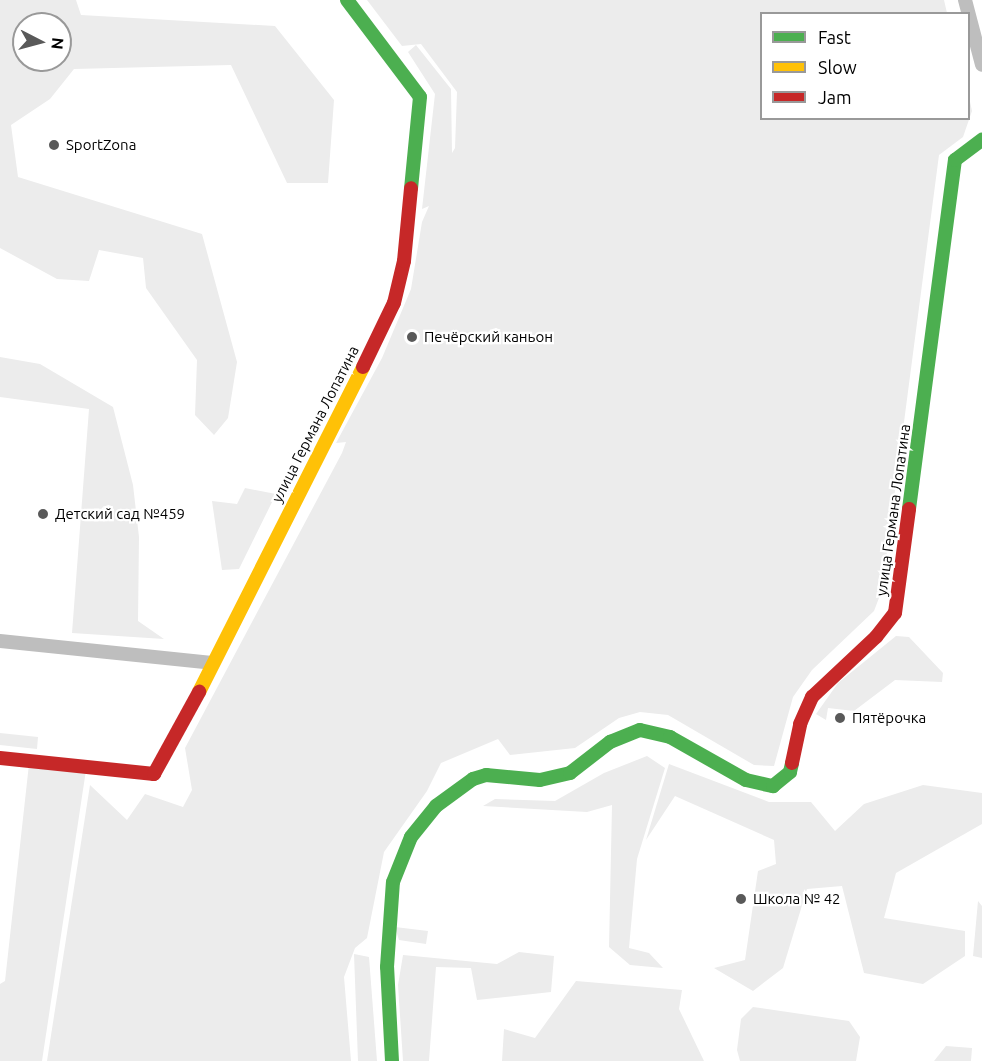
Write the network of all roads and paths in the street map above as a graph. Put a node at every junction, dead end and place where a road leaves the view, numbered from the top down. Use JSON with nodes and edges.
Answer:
{"nodes":[{"id":1,"x":347,"y":0,"type":"edge"},
{"id":2,"x":970,"y":19,"type":"edge"},
{"id":3,"x":982,"y":65,"type":"edge"},
{"id":4,"x":982,"y":140,"type":"edge"},
{"id":5,"x":0,"y":641,"type":"edge"},
{"id":6,"x":212,"y":663,"type":"junction"},
{"id":7,"x":0,"y":758,"type":"edge"},
{"id":8,"x":392,"y":1061,"type":"edge"}],
"edges":[{"from":1,"to":6,"type":"street","name":"улица Германа Лопатина"},
{"from":2,"to":3,"type":"street"},
{"from":4,"to":8,"type":"street","name":"улица Германа Лопатина"},
{"from":5,"to":6,"type":"street"},
{"from":6,"to":7,"type":"street","name":"улица Германа Лопатина"}]}
